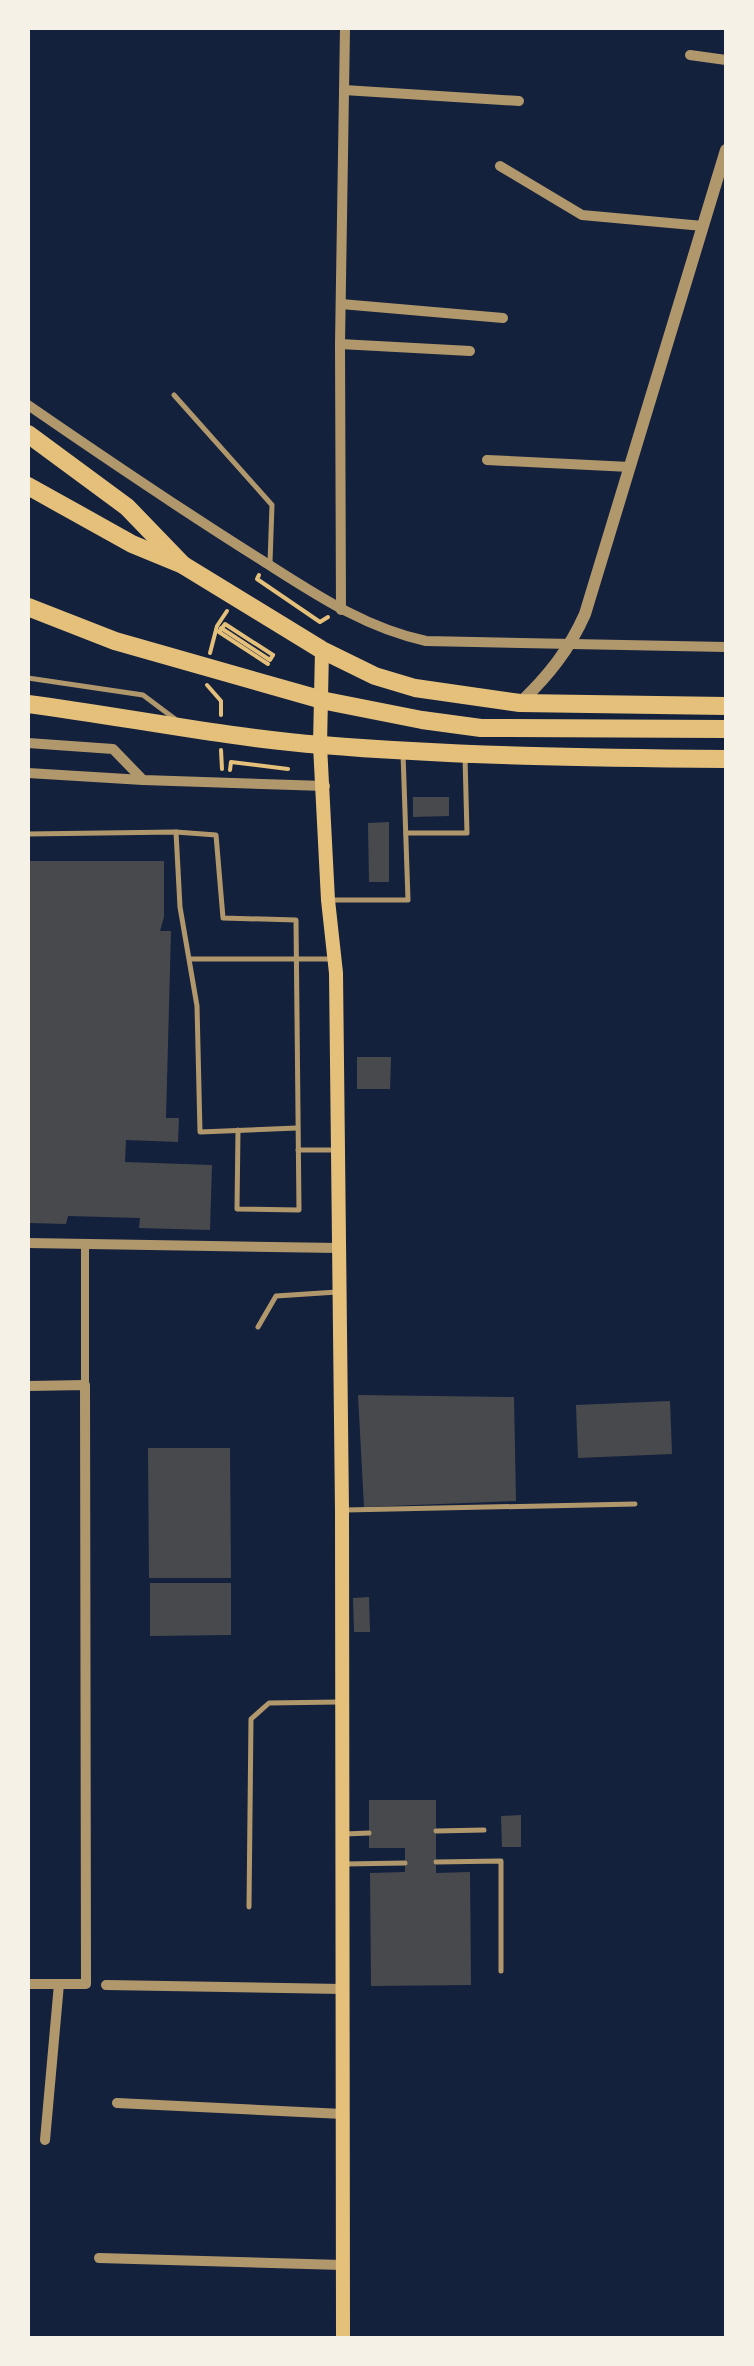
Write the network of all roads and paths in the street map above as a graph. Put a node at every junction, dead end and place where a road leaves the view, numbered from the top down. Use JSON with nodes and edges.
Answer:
{"nodes":[{"id":1,"x":346,"y":28,"type":"edge"},
{"id":2,"x":690,"y":56,"type":"dead end"},
{"id":3,"x":726,"y":60,"type":"edge"},
{"id":4,"x":344,"y":90,"type":"junction"},
{"id":5,"x":519,"y":101,"type":"dead end"},
{"id":6,"x":726,"y":155,"type":"edge"},
{"id":7,"x":500,"y":166,"type":"dead end"},
{"id":8,"x":703,"y":226,"type":"junction"},
{"id":9,"x":341,"y":304,"type":"junction"},
{"id":10,"x":503,"y":318,"type":"dead end"},
{"id":11,"x":340,"y":344,"type":"junction"},
{"id":12,"x":470,"y":351,"type":"dead end"},
{"id":13,"x":174,"y":395,"type":"dead end"},
{"id":14,"x":28,"y":405,"type":"edge"},
{"id":15,"x":28,"y":434,"type":"edge"},
{"id":16,"x":487,"y":460,"type":"dead end"},
{"id":17,"x":630,"y":467,"type":"junction"},
{"id":18,"x":28,"y":486,"type":"edge"},
{"id":19,"x":182,"y":565,"type":"junction"},
{"id":20,"x":267,"y":566,"type":"junction"},
{"id":21,"x":28,"y":607,"type":"edge"},
{"id":22,"x":341,"y":610,"type":"junction"},
{"id":23,"x":216,"y":626,"type":"dead end"},
{"id":24,"x":572,"y":645,"type":"junction"},
{"id":25,"x":726,"y":648,"type":"edge"},
{"id":26,"x":322,"y":650,"type":"junction"},
{"id":27,"x":273,"y":667,"type":"dead end"},
{"id":28,"x":28,"y":678,"type":"edge"},
{"id":29,"x":520,"y":703,"type":"junction"},
{"id":30,"x":28,"y":704,"type":"edge"},
{"id":31,"x":726,"y":706,"type":"edge"},
{"id":32,"x":189,"y":729,"type":"junction"},
{"id":33,"x":726,"y":729,"type":"edge"},
{"id":34,"x":28,"y":743,"type":"edge"},
{"id":35,"x":320,"y":744,"type":"junction"},
{"id":36,"x":403,"y":750,"type":"junction"},
{"id":37,"x":465,"y":754,"type":"junction"},
{"id":38,"x":726,"y":759,"type":"edge"},
{"id":39,"x":28,"y":773,"type":"edge"},
{"id":40,"x":143,"y":780,"type":"junction"},
{"id":41,"x":324,"y":786,"type":"junction"},
{"id":42,"x":176,"y":832,"type":"junction"},
{"id":43,"x":406,"y":833,"type":"junction"},
{"id":44,"x":28,"y":834,"type":"edge"},
{"id":45,"x":328,"y":900,"type":"junction"},
{"id":46,"x":191,"y":958,"type":"junction"},
{"id":47,"x":336,"y":959,"type":"junction"},
{"id":48,"x":297,"y":960,"type":"junction"},
{"id":49,"x":298,"y":1128,"type":"junction"},
{"id":50,"x":238,"y":1130,"type":"junction"},
{"id":51,"x":298,"y":1150,"type":"junction"},
{"id":52,"x":338,"y":1150,"type":"junction"},
{"id":53,"x":28,"y":1243,"type":"edge"},
{"id":54,"x":85,"y":1244,"type":"junction"},
{"id":55,"x":339,"y":1248,"type":"junction"},
{"id":56,"x":340,"y":1292,"type":"junction"},
{"id":57,"x":258,"y":1327,"type":"dead end"},
{"id":58,"x":85,"y":1385,"type":"junction"},
{"id":59,"x":28,"y":1386,"type":"edge"},
{"id":60,"x":635,"y":1504,"type":"dead end"},
{"id":61,"x":342,"y":1510,"type":"junction"},
{"id":62,"x":342,"y":1702,"type":"junction"},
{"id":63,"x":484,"y":1830,"type":"dead end"},
{"id":64,"x":436,"y":1832,"type":"dead end"},
{"id":65,"x":369,"y":1833,"type":"dead end"},
{"id":66,"x":342,"y":1834,"type":"junction"},
{"id":67,"x":436,"y":1862,"type":"dead end"},
{"id":68,"x":405,"y":1863,"type":"dead end"},
{"id":69,"x":342,"y":1864,"type":"junction"},
{"id":70,"x":249,"y":1906,"type":"dead end"},
{"id":71,"x":501,"y":1970,"type":"dead end"},
{"id":72,"x":28,"y":1984,"type":"edge"},
{"id":73,"x":59,"y":1984,"type":"junction"},
{"id":74,"x":106,"y":1985,"type":"dead end"},
{"id":75,"x":343,"y":1989,"type":"junction"},
{"id":76,"x":117,"y":2102,"type":"dead end"},
{"id":77,"x":343,"y":2114,"type":"junction"},
{"id":78,"x":45,"y":2140,"type":"dead end"},
{"id":79,"x":99,"y":2258,"type":"dead end"},
{"id":80,"x":342,"y":2265,"type":"junction"},
{"id":81,"x":343,"y":2338,"type":"edge"}],
"edges":[{"from":1,"to":4,"type":"street"},
{"from":2,"to":3,"type":"street"},
{"from":4,"to":5,"type":"street"},
{"from":4,"to":9,"type":"street"},
{"from":6,"to":8,"type":"street"},
{"from":7,"to":8,"type":"street"},
{"from":8,"to":17,"type":"street"},
{"from":9,"to":10,"type":"street"},
{"from":9,"to":11,"type":"street"},
{"from":11,"to":12,"type":"street"},
{"from":11,"to":22,"type":"street"},
{"from":13,"to":20,"type":"lane"},
{"from":14,"to":20,"type":"street"},
{"from":15,"to":19,"type":"highway"},
{"from":16,"to":17,"type":"street"},
{"from":17,"to":24,"type":"street"},
{"from":18,"to":19,"type":"highway"},
{"from":19,"to":26,"type":"highway"},
{"from":20,"to":22,"type":"street"},
{"from":20,"to":22,"type":"path"},
{"from":21,"to":33,"type":"highway"},
{"from":22,"to":24,"type":"street"},
{"from":23,"to":27,"type":"path"},
{"from":24,"to":25,"type":"street"},
{"from":24,"to":29,"type":"street"},
{"from":26,"to":29,"type":"highway"},
{"from":26,"to":35,"type":"main road"},
{"from":28,"to":32,"type":"lane"},
{"from":29,"to":31,"type":"highway"},
{"from":30,"to":32,"type":"highway"},
{"from":32,"to":35,"type":"highway"},
{"from":34,"to":40,"type":"street"},
{"from":35,"to":36,"type":"highway"},
{"from":35,"to":41,"type":"main road"},
{"from":36,"to":37,"type":"highway"},
{"from":36,"to":43,"type":"lane"},
{"from":37,"to":38,"type":"highway"},
{"from":37,"to":43,"type":"lane"},
{"from":39,"to":40,"type":"street"},
{"from":40,"to":41,"type":"street"},
{"from":41,"to":45,"type":"main road"},
{"from":42,"to":44,"type":"lane"},
{"from":42,"to":46,"type":"lane"},
{"from":42,"to":48,"type":"lane"},
{"from":43,"to":45,"type":"lane"},
{"from":45,"to":47,"type":"main road"},
{"from":46,"to":48,"type":"lane"},
{"from":46,"to":50,"type":"lane"},
{"from":47,"to":48,"type":"lane"},
{"from":47,"to":52,"type":"main road"},
{"from":48,"to":49,"type":"lane"},
{"from":49,"to":50,"type":"lane"},
{"from":49,"to":51,"type":"lane"},
{"from":50,"to":51,"type":"lane"},
{"from":51,"to":52,"type":"lane"},
{"from":52,"to":55,"type":"main road"},
{"from":53,"to":54,"type":"street"},
{"from":54,"to":55,"type":"street"},
{"from":54,"to":58,"type":"street"},
{"from":55,"to":56,"type":"main road"},
{"from":56,"to":57,"type":"lane"},
{"from":56,"to":61,"type":"main road"},
{"from":58,"to":59,"type":"street"},
{"from":58,"to":73,"type":"street"},
{"from":60,"to":61,"type":"lane"},
{"from":61,"to":62,"type":"main road"},
{"from":62,"to":66,"type":"main road"},
{"from":62,"to":70,"type":"lane"},
{"from":63,"to":64,"type":"lane"},
{"from":65,"to":66,"type":"lane"},
{"from":66,"to":69,"type":"main road"},
{"from":67,"to":71,"type":"lane"},
{"from":68,"to":69,"type":"lane"},
{"from":69,"to":75,"type":"main road"},
{"from":72,"to":73,"type":"street"},
{"from":73,"to":78,"type":"street"},
{"from":74,"to":75,"type":"street"},
{"from":75,"to":77,"type":"main road"},
{"from":76,"to":77,"type":"street"},
{"from":77,"to":80,"type":"main road"},
{"from":79,"to":80,"type":"street"},
{"from":80,"to":81,"type":"main road"}]}
